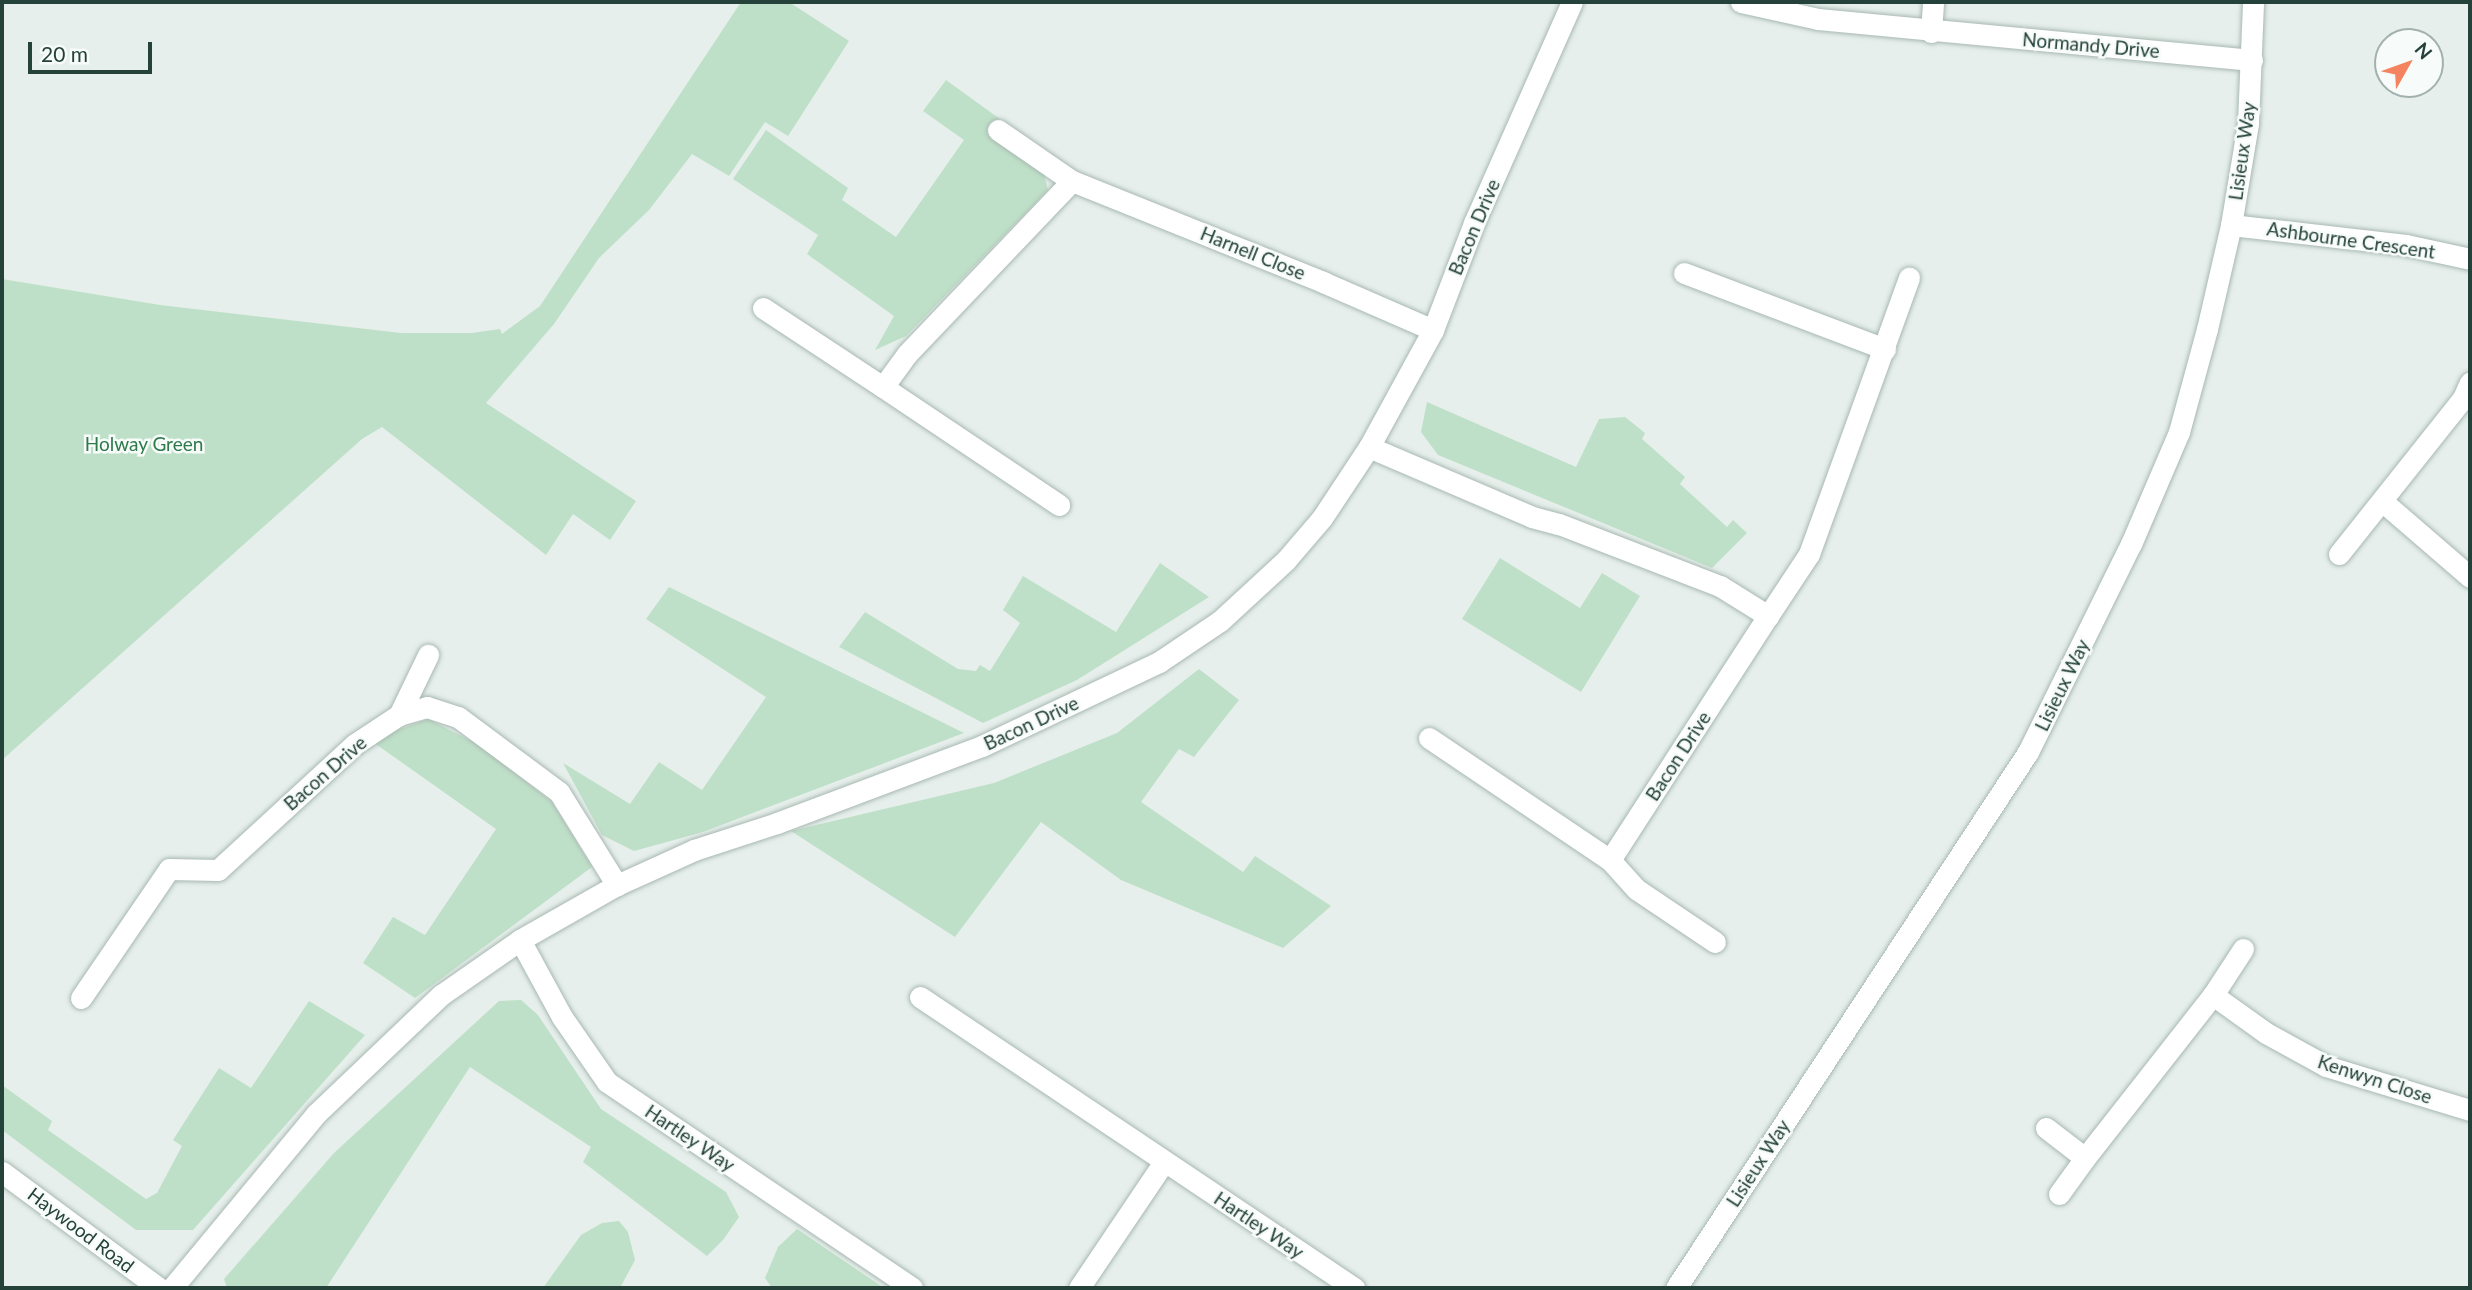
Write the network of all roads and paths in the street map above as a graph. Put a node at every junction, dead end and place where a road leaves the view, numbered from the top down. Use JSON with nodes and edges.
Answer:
{"nodes":[{"id":1,"x":1572,"y":2,"type":"edge"},
{"id":2,"x":1741,"y":2,"type":"edge"},
{"id":3,"x":1933,"y":2,"type":"edge"},
{"id":4,"x":2253,"y":2,"type":"edge"},
{"id":5,"x":1931,"y":32,"type":"junction"},
{"id":6,"x":2252,"y":60,"type":"junction"},
{"id":7,"x":998,"y":130,"type":"dead end"},
{"id":8,"x":1072,"y":181,"type":"junction"},
{"id":9,"x":2231,"y":225,"type":"junction"},
{"id":10,"x":2470,"y":259,"type":"edge"},
{"id":11,"x":1684,"y":273,"type":"dead end"},
{"id":12,"x":1909,"y":277,"type":"dead end"},
{"id":13,"x":764,"y":308,"type":"dead end"},
{"id":14,"x":1433,"y":330,"type":"junction"},
{"id":15,"x":1885,"y":349,"type":"junction"},
{"id":16,"x":2470,"y":382,"type":"edge"},
{"id":17,"x":883,"y":387,"type":"junction"},
{"id":18,"x":1368,"y":447,"type":"junction"},
{"id":19,"x":2382,"y":501,"type":"junction"},
{"id":20,"x":1059,"y":505,"type":"dead end"},
{"id":21,"x":2339,"y":554,"type":"dead end"},
{"id":22,"x":2470,"y":577,"type":"edge"},
{"id":23,"x":1768,"y":616,"type":"junction"},
{"id":24,"x":429,"y":655,"type":"dead end"},
{"id":25,"x":399,"y":715,"type":"junction"},
{"id":26,"x":1429,"y":738,"type":"dead end"},
{"id":27,"x":1610,"y":860,"type":"junction"},
{"id":28,"x":617,"y":885,"type":"junction"},
{"id":29,"x":520,"y":940,"type":"junction"},
{"id":30,"x":1715,"y":942,"type":"dead end"},
{"id":31,"x":2243,"y":949,"type":"dead end"},
{"id":32,"x":2213,"y":995,"type":"junction"},
{"id":33,"x":920,"y":997,"type":"dead end"},
{"id":34,"x":81,"y":998,"type":"dead end"},
{"id":35,"x":2470,"y":1110,"type":"edge"},
{"id":36,"x":2046,"y":1128,"type":"dead end"},
{"id":37,"x":2085,"y":1158,"type":"junction"},
{"id":38,"x":1164,"y":1162,"type":"junction"},
{"id":39,"x":2,"y":1172,"type":"edge"},
{"id":40,"x":2059,"y":1194,"type":"dead end"},
{"id":41,"x":159,"y":1288,"type":"edge"},
{"id":42,"x":172,"y":1288,"type":"edge"},
{"id":43,"x":912,"y":1288,"type":"edge"},
{"id":44,"x":1079,"y":1288,"type":"edge"},
{"id":45,"x":1354,"y":1288,"type":"edge"},
{"id":46,"x":1676,"y":1288,"type":"edge"}],
"edges":[{"from":1,"to":14,"type":"street","name":"Bacon Drive"},
{"from":2,"to":5,"type":"street","name":"Normandy Drive"},
{"from":3,"to":5,"type":"street"},
{"from":4,"to":6,"type":"street","name":"Lisieux Way"},
{"from":5,"to":6,"type":"street","name":"Normandy Drive"},
{"from":6,"to":9,"type":"street","name":"Lisieux Way"},
{"from":7,"to":8,"type":"street","name":"Harnell Close"},
{"from":8,"to":14,"type":"street","name":"Harnell Close"},
{"from":8,"to":17,"type":"street"},
{"from":9,"to":10,"type":"street","name":"Ashbourne Crescent"},
{"from":9,"to":46,"type":"street","name":"Lisieux Way"},
{"from":11,"to":15,"type":"street"},
{"from":12,"to":15,"type":"street","name":"Bacon Drive"},
{"from":13,"to":17,"type":"street"},
{"from":14,"to":18,"type":"street","name":"Bacon Drive"},
{"from":15,"to":23,"type":"street","name":"Bacon Drive"},
{"from":16,"to":19,"type":"street"},
{"from":17,"to":20,"type":"street"},
{"from":18,"to":23,"type":"street"},
{"from":18,"to":28,"type":"street","name":"Bacon Drive"},
{"from":19,"to":21,"type":"street"},
{"from":19,"to":22,"type":"street"},
{"from":23,"to":27,"type":"street","name":"Bacon Drive"},
{"from":24,"to":25,"type":"street"},
{"from":25,"to":28,"type":"street","name":"Bacon Drive"},
{"from":25,"to":34,"type":"street","name":"Bacon Drive"},
{"from":26,"to":27,"type":"street"},
{"from":27,"to":30,"type":"street"},
{"from":28,"to":29,"type":"street","name":"Bacon Drive"},
{"from":29,"to":42,"type":"street","name":"Bacon Drive"},
{"from":29,"to":43,"type":"street","name":"Hartley Way"},
{"from":31,"to":32,"type":"street"},
{"from":32,"to":35,"type":"street","name":"Kenwyn Close"},
{"from":32,"to":37,"type":"street"},
{"from":33,"to":38,"type":"street","name":"Hartley Way"},
{"from":36,"to":37,"type":"street"},
{"from":37,"to":40,"type":"street"},
{"from":38,"to":44,"type":"street"},
{"from":38,"to":45,"type":"street","name":"Hartley Way"},
{"from":39,"to":41,"type":"street","name":"Haywood Road"}]}
